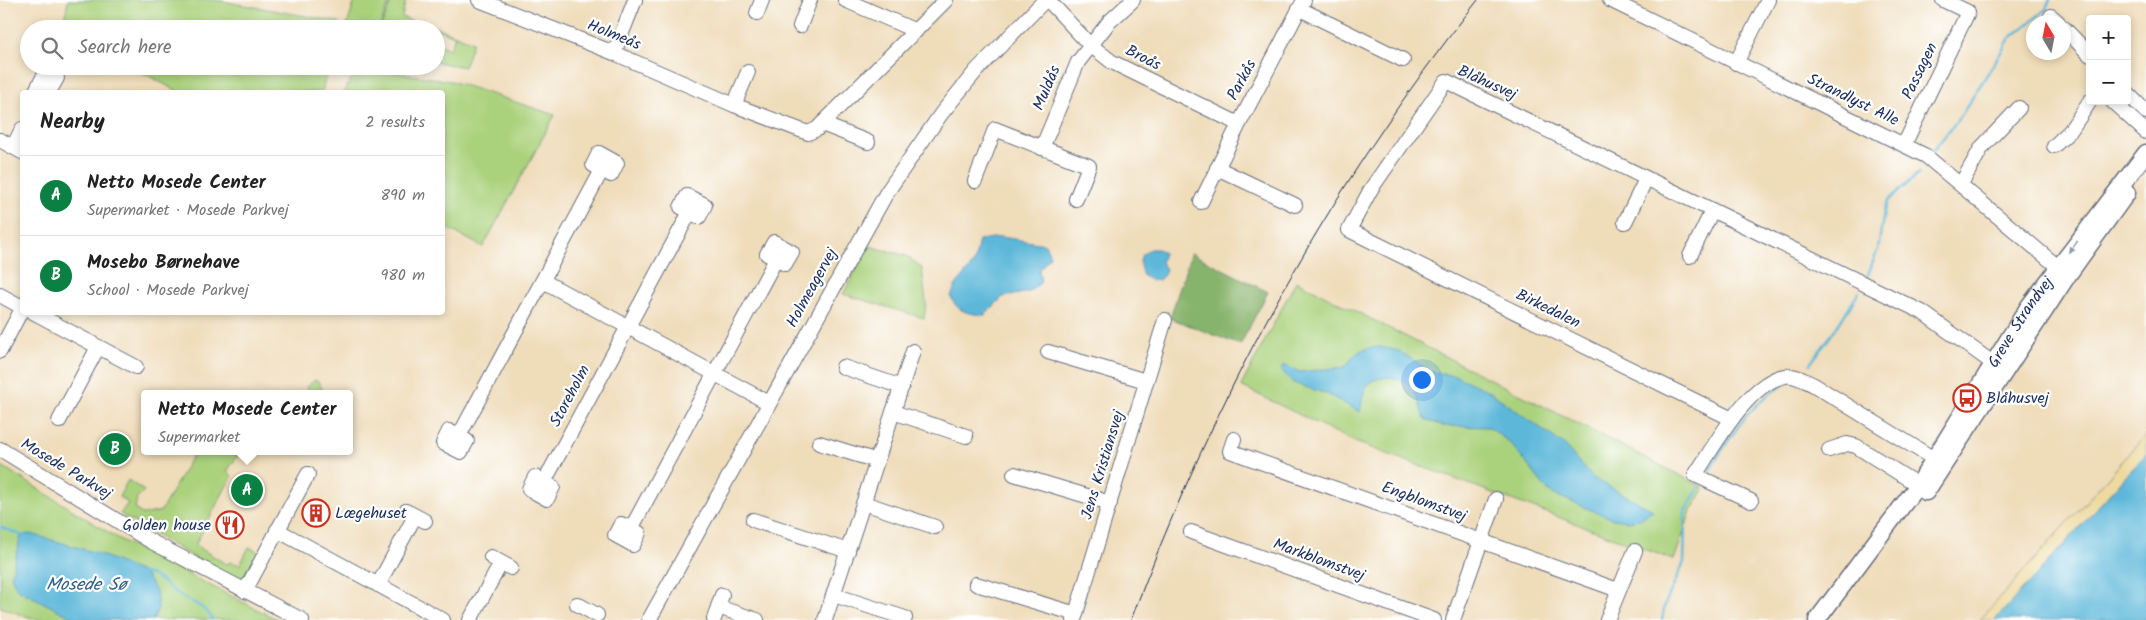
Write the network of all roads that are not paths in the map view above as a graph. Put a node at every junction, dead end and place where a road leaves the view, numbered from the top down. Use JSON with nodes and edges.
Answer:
{"nodes":[{"id":1,"x":479,"y":0,"type":"edge"},
{"id":2,"x":635,"y":0,"type":"edge"},
{"id":3,"x":810,"y":0,"type":"edge"},
{"id":4,"x":845,"y":0,"type":"edge"},
{"id":5,"x":946,"y":0,"type":"edge"},
{"id":6,"x":1046,"y":0,"type":"edge"},
{"id":7,"x":1133,"y":0,"type":"edge"},
{"id":8,"x":1610,"y":0,"type":"edge"},
{"id":9,"x":1768,"y":0,"type":"edge"},
{"id":10,"x":1942,"y":0,"type":"edge"},
{"id":11,"x":1302,"y":4,"type":"edge"},
{"id":12,"x":800,"y":26,"type":"dead end"},
{"id":13,"x":916,"y":31,"type":"junction"},
{"id":14,"x":2071,"y":35,"type":"edge"},
{"id":15,"x":1089,"y":44,"type":"junction"},
{"id":16,"x":2086,"y":51,"type":"edge"},
{"id":17,"x":614,"y":54,"type":"junction"},
{"id":18,"x":1403,"y":60,"type":"dead end"},
{"id":19,"x":1736,"y":63,"type":"junction"},
{"id":20,"x":748,"y":72,"type":"dead end"},
{"id":21,"x":44,"y":75,"type":"edge"},
{"id":22,"x":52,"y":75,"type":"edge"},
{"id":23,"x":36,"y":90,"type":"edge"},
{"id":24,"x":50,"y":90,"type":"edge"},
{"id":25,"x":2131,"y":97,"type":"edge"},
{"id":26,"x":734,"y":105,"type":"junction"},
{"id":27,"x":2087,"y":105,"type":"edge"},
{"id":28,"x":2116,"y":105,"type":"edge"},
{"id":29,"x":2019,"y":108,"type":"dead end"},
{"id":30,"x":2146,"y":112,"type":"edge"},
{"id":31,"x":822,"y":124,"type":"junction"},
{"id":32,"x":1239,"y":124,"type":"junction"},
{"id":33,"x":2146,"y":132,"type":"edge"},
{"id":34,"x":0,"y":140,"type":"edge"},
{"id":35,"x":868,"y":142,"type":"dead end"},
{"id":36,"x":1904,"y":145,"type":"junction"},
{"id":37,"x":2054,"y":146,"type":"dead end"},
{"id":38,"x":1042,"y":148,"type":"junction"},
{"id":39,"x":18,"y":149,"type":"edge"},
{"id":40,"x":2146,"y":153,"type":"edge"},
{"id":41,"x":1217,"y":168,"type":"junction"},
{"id":42,"x":602,"y":170,"type":"dead end"},
{"id":43,"x":2146,"y":171,"type":"edge"},
{"id":44,"x":1646,"y":179,"type":"junction"},
{"id":45,"x":974,"y":181,"type":"dead end"},
{"id":46,"x":1961,"y":184,"type":"junction"},
{"id":47,"x":1076,"y":199,"type":"dead end"},
{"id":48,"x":1201,"y":202,"type":"dead end"},
{"id":49,"x":1295,"y":205,"type":"dead end"},
{"id":50,"x":1712,"y":211,"type":"junction"},
{"id":51,"x":690,"y":212,"type":"dead end"},
{"id":52,"x":1625,"y":222,"type":"dead end"},
{"id":53,"x":1349,"y":230,"type":"joint"},
{"id":54,"x":1690,"y":256,"type":"dead end"},
{"id":55,"x":776,"y":259,"type":"dead end"},
{"id":56,"x":2058,"y":267,"type":"junction"},
{"id":57,"x":542,"y":281,"type":"junction"},
{"id":58,"x":0,"y":295,"type":"edge"},
{"id":59,"x":20,"y":307,"type":"edge"},
{"id":60,"x":20,"y":312,"type":"edge"},
{"id":61,"x":38,"y":315,"type":"edge"},
{"id":62,"x":1165,"y":320,"type":"dead end"},
{"id":63,"x":628,"y":327,"type":"junction"},
{"id":64,"x":98,"y":347,"type":"junction"},
{"id":65,"x":0,"y":351,"type":"edge"},
{"id":66,"x":913,"y":351,"type":"dead end"},
{"id":67,"x":1048,"y":352,"type":"dead end"},
{"id":68,"x":1994,"y":364,"type":"junction"},
{"id":69,"x":844,"y":366,"type":"dead end"},
{"id":70,"x":136,"y":367,"type":"dead end"},
{"id":71,"x":714,"y":374,"type":"junction"},
{"id":72,"x":1146,"y":381,"type":"junction"},
{"id":73,"x":902,"y":386,"type":"junction"},
{"id":74,"x":769,"y":403,"type":"junction"},
{"id":75,"x":893,"y":412,"type":"junction"},
{"id":76,"x":1732,"y":419,"type":"junction"},
{"id":77,"x":59,"y":421,"type":"dead end"},
{"id":78,"x":459,"y":436,"type":"dead end"},
{"id":79,"x":966,"y":436,"type":"dead end"},
{"id":80,"x":1234,"y":439,"type":"dead end"},
{"id":81,"x":819,"y":443,"type":"dead end"},
{"id":82,"x":0,"y":449,"type":"edge"},
{"id":83,"x":1830,"y":450,"type":"dead end"},
{"id":84,"x":1934,"y":459,"type":"junction"},
{"id":85,"x":877,"y":461,"type":"junction"},
{"id":86,"x":308,"y":474,"type":"dead end"},
{"id":87,"x":1014,"y":474,"type":"dead end"},
{"id":88,"x":544,"y":482,"type":"dead end"},
{"id":89,"x":1918,"y":485,"type":"junction"},
{"id":90,"x":1496,"y":499,"type":"dead end"},
{"id":91,"x":1750,"y":501,"type":"dead end"},
{"id":92,"x":1110,"y":503,"type":"junction"},
{"id":93,"x":864,"y":504,"type":"junction"},
{"id":94,"x":415,"y":516,"type":"dead end"},
{"id":95,"x":753,"y":520,"type":"dead end"},
{"id":96,"x":935,"y":526,"type":"dead end"},
{"id":97,"x":630,"y":529,"type":"dead end"},
{"id":98,"x":277,"y":530,"type":"junction"},
{"id":99,"x":1191,"y":532,"type":"dead end"},
{"id":100,"x":1481,"y":541,"type":"junction"},
{"id":101,"x":848,"y":551,"type":"junction"},
{"id":102,"x":1635,"y":551,"type":"dead end"},
{"id":103,"x":501,"y":563,"type":"dead end"},
{"id":104,"x":976,"y":584,"type":"dead end"},
{"id":105,"x":378,"y":585,"type":"junction"},
{"id":106,"x":1618,"y":590,"type":"junction"},
{"id":107,"x":245,"y":591,"type":"junction"},
{"id":108,"x":834,"y":595,"type":"junction"},
{"id":109,"x":718,"y":607,"type":"edge"},
{"id":110,"x":1075,"y":617,"type":"edge"},
{"id":111,"x":904,"y":618,"type":"dead end"},
{"id":112,"x":302,"y":620,"type":"edge"},
{"id":113,"x":443,"y":620,"type":"edge"},
{"id":114,"x":470,"y":620,"type":"edge"},
{"id":115,"x":649,"y":620,"type":"edge"},
{"id":116,"x":757,"y":620,"type":"edge"},
{"id":117,"x":825,"y":620,"type":"edge"},
{"id":118,"x":1434,"y":620,"type":"edge"},
{"id":119,"x":1453,"y":620,"type":"edge"},
{"id":120,"x":1607,"y":620,"type":"edge"},
{"id":121,"x":1817,"y":620,"type":"edge"},
{"id":122,"x":1830,"y":620,"type":"edge"}],
"edges":[{"from":1,"to":17,"type":"street","name":"Holmeås"},
{"from":2,"to":17,"type":"street"},
{"from":3,"to":12,"type":"street"},
{"from":4,"to":13,"type":"street"},
{"from":5,"to":13,"type":"street","name":"Holmeås"},
{"from":6,"to":15,"type":"street","name":"Broås"},
{"from":6,"to":74,"type":"street","name":"Holmeagervej"},
{"from":7,"to":15,"type":"street","name":"Muldås"},
{"from":8,"to":19,"type":"street","name":"Strandlyst Alle"},
{"from":9,"to":19,"type":"street"},
{"from":10,"to":36,"type":"street","name":"Passagen"},
{"from":11,"to":18,"type":"street","name":"Parkås"},
{"from":11,"to":32,"type":"street","name":"Parkås"},
{"from":13,"to":31,"type":"street","name":"Holmeås"},
{"from":14,"to":16,"type":"street"},
{"from":15,"to":32,"type":"street","name":"Broås"},
{"from":15,"to":38,"type":"street","name":"Muldås"},
{"from":17,"to":26,"type":"street","name":"Holmeås"},
{"from":19,"to":36,"type":"street","name":"Strandlyst Alle"},
{"from":20,"to":26,"type":"street"},
{"from":21,"to":23,"type":"street"},
{"from":22,"to":24,"type":"street"},
{"from":25,"to":30,"type":"street"},
{"from":26,"to":31,"type":"street","name":"Holmeås"},
{"from":27,"to":37,"type":"street"},
{"from":28,"to":33,"type":"street"},
{"from":29,"to":46,"type":"street"},
{"from":31,"to":35,"type":"street"},
{"from":32,"to":41,"type":"street","name":"Parkås"},
{"from":34,"to":39,"type":"street"},
{"from":36,"to":46,"type":"street","name":"Strandlyst Alle"},
{"from":38,"to":45,"type":"street"},
{"from":38,"to":47,"type":"street"},
{"from":40,"to":56,"type":"main road","name":"Greve Strandvej","one_way":true},
{"from":41,"to":48,"type":"street","name":"Parkås"},
{"from":41,"to":49,"type":"street"},
{"from":42,"to":57,"type":"street"},
{"from":43,"to":122,"type":"main road","name":"Greve Strandvej"},
{"from":44,"to":50,"type":"street","name":"Blåhusvej"},
{"from":44,"to":52,"type":"street"},
{"from":44,"to":53,"type":"street","name":"Blåhusvej"},
{"from":46,"to":56,"type":"street","name":"Strandlyst Alle"},
{"from":50,"to":54,"type":"street"},
{"from":50,"to":68,"type":"street","name":"Blåhusvej"},
{"from":51,"to":63,"type":"street","name":"Storeholm"},
{"from":53,"to":76,"type":"street","name":"Birkedalen"},
{"from":55,"to":71,"type":"street"},
{"from":56,"to":68,"type":"main road","name":"Greve Strandvej"},
{"from":57,"to":63,"type":"street"},
{"from":57,"to":78,"type":"street"},
{"from":58,"to":59,"type":"street"},
{"from":60,"to":65,"type":"street"},
{"from":61,"to":64,"type":"street"},
{"from":62,"to":72,"type":"street","name":"Jens Kristiansvej"},
{"from":63,"to":71,"type":"street"},
{"from":63,"to":88,"type":"street","name":"Storeholm"},
{"from":64,"to":70,"type":"street"},
{"from":64,"to":77,"type":"street"},
{"from":66,"to":73,"type":"street"},
{"from":67,"to":72,"type":"street"},
{"from":68,"to":84,"type":"main road","name":"Greve Strandvej"},
{"from":69,"to":73,"type":"street"},
{"from":71,"to":74,"type":"street"},
{"from":71,"to":97,"type":"street"},
{"from":72,"to":92,"type":"street","name":"Jens Kristiansvej"},
{"from":73,"to":75,"type":"street"},
{"from":74,"to":115,"type":"street","name":"Holmeagervej"},
{"from":75,"to":79,"type":"street"},
{"from":75,"to":85,"type":"street"},
{"from":76,"to":84,"type":"street"},
{"from":76,"to":91,"type":"street"},
{"from":80,"to":100,"type":"street","name":"Engblomstvej"},
{"from":81,"to":85,"type":"street"},
{"from":82,"to":107,"type":"street","name":"Mosede Parkvej"},
{"from":83,"to":89,"type":"street"},
{"from":84,"to":89,"type":"main road","name":"Greve Strandvej"},
{"from":85,"to":93,"type":"street"},
{"from":86,"to":98,"type":"street"},
{"from":87,"to":92,"type":"street"},
{"from":89,"to":121,"type":"main road","name":"Greve Strandvej"},
{"from":90,"to":100,"type":"street"},
{"from":92,"to":110,"type":"street","name":"Jens Kristiansvej"},
{"from":93,"to":96,"type":"street"},
{"from":93,"to":101,"type":"street"},
{"from":94,"to":105,"type":"street"},
{"from":95,"to":101,"type":"street"},
{"from":98,"to":105,"type":"street"},
{"from":98,"to":107,"type":"street"},
{"from":99,"to":118,"type":"street","name":"Markblomstvej"},
{"from":100,"to":106,"type":"street","name":"Engblomstvej"},
{"from":100,"to":119,"type":"street"},
{"from":101,"to":108,"type":"street"},
{"from":102,"to":106,"type":"street"},
{"from":103,"to":114,"type":"street"},
{"from":104,"to":110,"type":"street"},
{"from":105,"to":113,"type":"street"},
{"from":106,"to":120,"type":"street"},
{"from":107,"to":112,"type":"street","name":"Mosede Parkvej"},
{"from":108,"to":111,"type":"street"},
{"from":108,"to":117,"type":"street"},
{"from":109,"to":116,"type":"street"}]}
